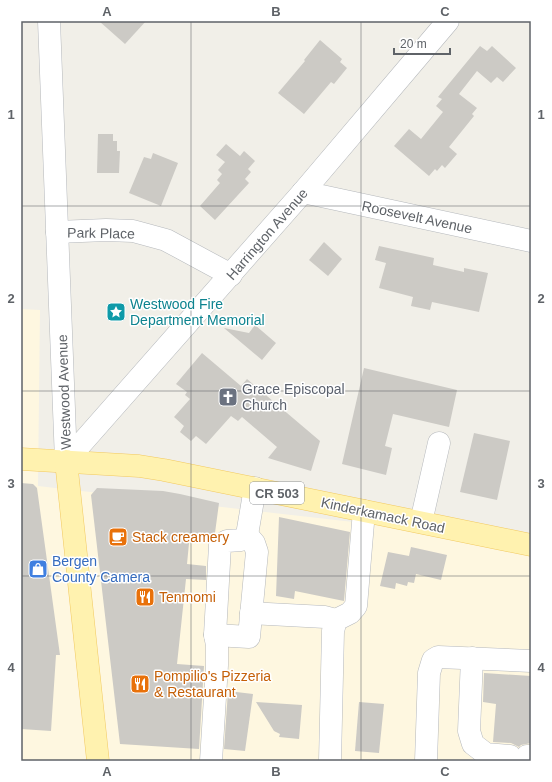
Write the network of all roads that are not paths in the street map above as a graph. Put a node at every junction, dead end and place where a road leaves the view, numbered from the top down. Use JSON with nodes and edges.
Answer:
{"nodes":[{"id":1,"x":448,"y":21,"type":"edge"},
{"id":2,"x":52,"y":25,"type":"edge"},
{"id":3,"x":303,"y":192,"type":"junction"},
{"id":4,"x":57,"y":232,"type":"junction"},
{"id":5,"x":531,"y":241,"type":"edge"},
{"id":6,"x":231,"y":275,"type":"junction"},
{"id":7,"x":439,"y":443,"type":"dead end"},
{"id":8,"x":21,"y":458,"type":"edge"},
{"id":9,"x":66,"y":461,"type":"junction"},
{"id":10,"x":255,"y":488,"type":"junction"},
{"id":11,"x":364,"y":511,"type":"junction"},
{"id":12,"x":421,"y":522,"type":"junction"},
{"id":13,"x":247,"y":535,"type":"junction"},
{"id":14,"x":531,"y":545,"type":"edge"},
{"id":15,"x":251,"y":613,"type":"junction"},
{"id":16,"x":336,"y":620,"type":"junction"},
{"id":17,"x":215,"y":635,"type":"junction"},
{"id":18,"x":472,"y":658,"type":"junction"},
{"id":19,"x":531,"y":661,"type":"edge"},
{"id":20,"x":523,"y":756,"type":"edge"},
{"id":21,"x":98,"y":761,"type":"edge"},
{"id":22,"x":211,"y":761,"type":"edge"},
{"id":23,"x":330,"y":761,"type":"edge"},
{"id":24,"x":426,"y":761,"type":"edge"}],
"edges":[{"from":1,"to":3,"type":"street","name":"Harrington Avenue"},
{"from":2,"to":4,"type":"street","name":"Westwood Avenue"},
{"from":3,"to":5,"type":"street","name":"Roosevelt Avenue"},
{"from":3,"to":6,"type":"street","name":"Harrington Avenue"},
{"from":4,"to":6,"type":"street","name":"Park Place"},
{"from":4,"to":9,"type":"street","name":"Westwood Avenue"},
{"from":6,"to":9,"type":"street","name":"Harrington Avenue"},
{"from":7,"to":12,"type":"street"},
{"from":8,"to":9,"type":"main road","name":"Kinderkamack Road","number":"CR 503"},
{"from":9,"to":10,"type":"main road","name":"Kinderkamack Road","number":"CR 503"},
{"from":9,"to":21,"type":"main road","name":"Westwood Avenue"},
{"from":10,"to":11,"type":"main road","name":"Kinderkamack Road","number":"CR 503"},
{"from":10,"to":13,"type":"street"},
{"from":11,"to":12,"type":"main road","name":"Kinderkamack Road","number":"CR 503"},
{"from":11,"to":16,"type":"street"},
{"from":12,"to":14,"type":"main road","name":"Kinderkamack Road","number":"CR 503"},
{"from":13,"to":15,"type":"street"},
{"from":13,"to":17,"type":"street"},
{"from":15,"to":16,"type":"street"},
{"from":15,"to":17,"type":"street"},
{"from":16,"to":23,"type":"street"},
{"from":17,"to":22,"type":"street"},
{"from":18,"to":19,"type":"street"},
{"from":18,"to":20,"type":"street"},
{"from":18,"to":24,"type":"street"}]}
